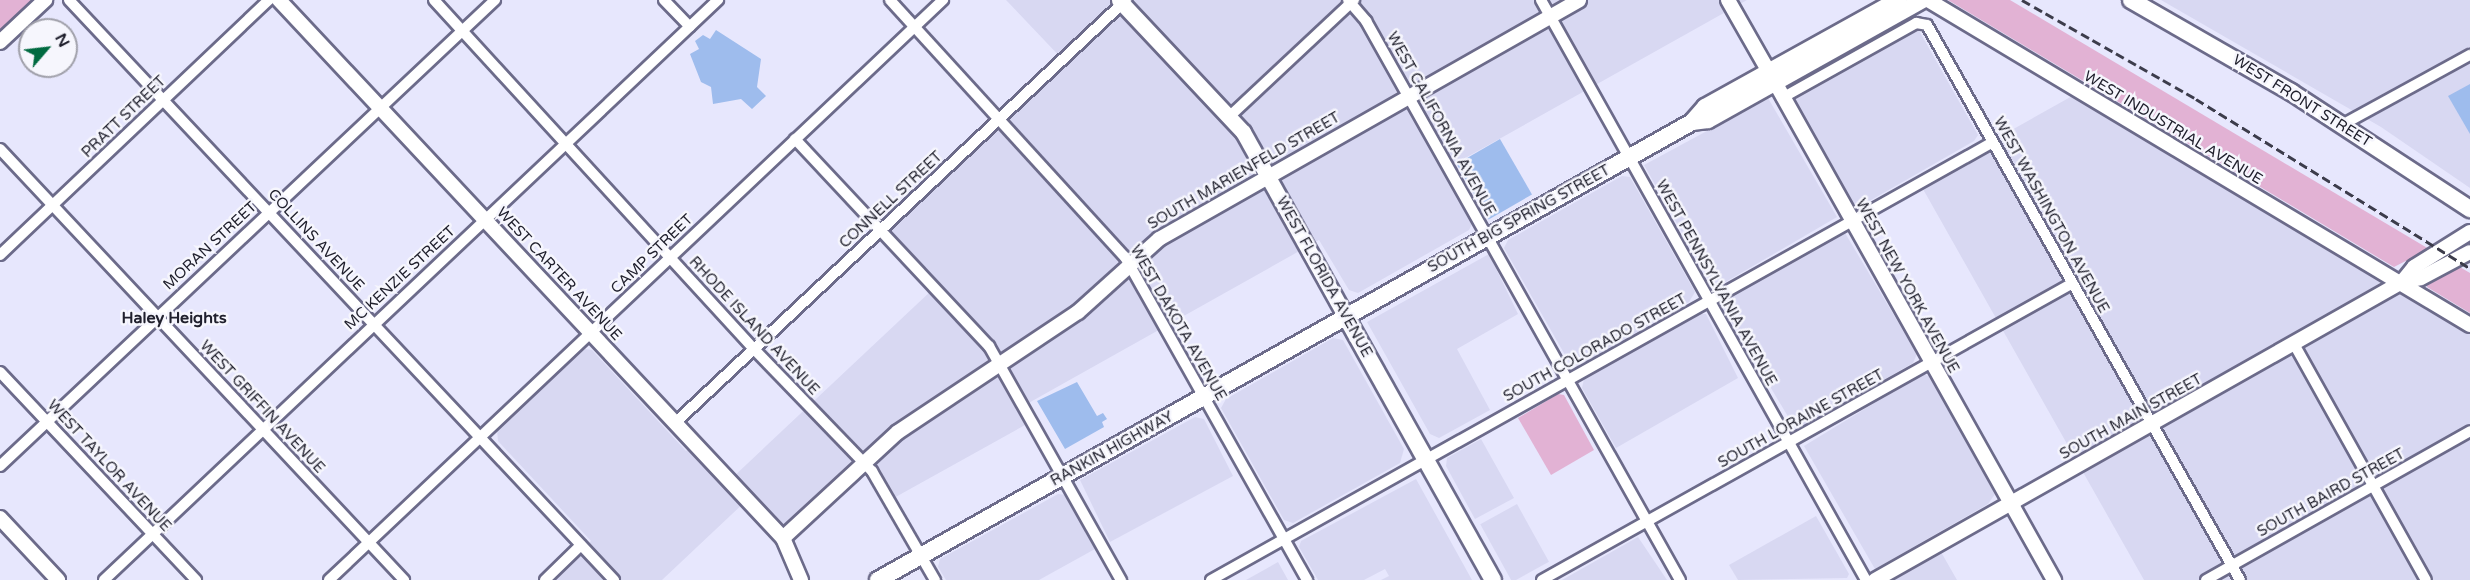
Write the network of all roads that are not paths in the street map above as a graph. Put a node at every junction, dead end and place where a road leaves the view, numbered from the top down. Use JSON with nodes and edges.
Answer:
{"nodes":[{"id":1,"x":45,"y":0,"type":"edge"},
{"id":2,"x":69,"y":0,"type":"edge"},
{"id":3,"x":269,"y":0,"type":"edge"},
{"id":4,"x":279,"y":0,"type":"edge"},
{"id":5,"x":434,"y":0,"type":"edge"},
{"id":6,"x":495,"y":0,"type":"edge"},
{"id":7,"x":664,"y":0,"type":"edge"},
{"id":8,"x":718,"y":0,"type":"edge"},
{"id":9,"x":891,"y":0,"type":"edge"},
{"id":10,"x":943,"y":0,"type":"edge"},
{"id":11,"x":1541,"y":0,"type":"edge"},
{"id":12,"x":1579,"y":0,"type":"edge"},
{"id":13,"x":1728,"y":0,"type":"edge"},
{"id":14,"x":1898,"y":0,"type":"edge"},
{"id":15,"x":2130,"y":0,"type":"edge"},
{"id":16,"x":1123,"y":1,"type":"edge"},
{"id":17,"x":1351,"y":1,"type":"edge"},
{"id":18,"x":1930,"y":2,"type":"edge"},
{"id":19,"x":1550,"y":16,"type":"junction"},
{"id":20,"x":1922,"y":22,"type":"joint"},
{"id":21,"x":915,"y":26,"type":"junction"},
{"id":22,"x":690,"y":27,"type":"junction"},
{"id":23,"x":462,"y":30,"type":"junction"},
{"id":24,"x":0,"y":42,"type":"edge"},
{"id":25,"x":2470,"y":56,"type":"edge"},
{"id":26,"x":1776,"y":84,"type":"junction"},
{"id":27,"x":1407,"y":95,"type":"junction"},
{"id":28,"x":163,"y":100,"type":"junction"},
{"id":29,"x":380,"y":107,"type":"junction"},
{"id":30,"x":1230,"y":116,"type":"junction"},
{"id":31,"x":1002,"y":117,"type":"junction"},
{"id":32,"x":2342,"y":125,"type":"junction"},
{"id":33,"x":795,"y":139,"type":"junction"},
{"id":34,"x":1993,"y":142,"type":"junction"},
{"id":35,"x":564,"y":144,"type":"junction"},
{"id":36,"x":0,"y":149,"type":"edge"},
{"id":37,"x":1629,"y":157,"type":"junction"},
{"id":38,"x":1267,"y":175,"type":"junction"},
{"id":39,"x":53,"y":206,"type":"junction"},
{"id":40,"x":2470,"y":209,"type":"edge"},
{"id":41,"x":268,"y":212,"type":"junction"},
{"id":42,"x":485,"y":219,"type":"junction"},
{"id":43,"x":1852,"y":221,"type":"junction"},
{"id":44,"x":880,"y":231,"type":"junction"},
{"id":45,"x":2470,"y":232,"type":"edge"},
{"id":46,"x":1487,"y":237,"type":"junction"},
{"id":47,"x":2470,"y":252,"type":"edge"},
{"id":48,"x":0,"y":255,"type":"edge"},
{"id":49,"x":669,"y":258,"type":"junction"},
{"id":50,"x":1130,"y":266,"type":"junction"},
{"id":51,"x":2402,"y":282,"type":"junction"},
{"id":52,"x":2073,"y":283,"type":"junction"},
{"id":53,"x":1709,"y":301,"type":"junction"},
{"id":54,"x":157,"y":316,"type":"junction"},
{"id":55,"x":1346,"y":317,"type":"junction"},
{"id":56,"x":374,"y":324,"type":"junction"},
{"id":57,"x":2469,"y":324,"type":"edge"},
{"id":58,"x":591,"y":333,"type":"junction"},
{"id":59,"x":2294,"y":344,"type":"junction"},
{"id":60,"x":754,"y":349,"type":"junction"},
{"id":61,"x":1931,"y":363,"type":"junction"},
{"id":62,"x":1000,"y":364,"type":"junction"},
{"id":63,"x":0,"y":372,"type":"edge"},
{"id":64,"x":1568,"y":380,"type":"junction"},
{"id":65,"x":1204,"y":397,"type":"junction"},
{"id":66,"x":46,"y":421,"type":"junction"},
{"id":67,"x":676,"y":423,"type":"junction"},
{"id":68,"x":2152,"y":424,"type":"junction"},
{"id":69,"x":262,"y":430,"type":"junction"},
{"id":70,"x":2470,"y":431,"type":"edge"},
{"id":71,"x":480,"y":437,"type":"junction"},
{"id":72,"x":1790,"y":443,"type":"junction"},
{"id":73,"x":1426,"y":460,"type":"junction"},
{"id":74,"x":864,"y":463,"type":"junction"},
{"id":75,"x":0,"y":466,"type":"edge"},
{"id":76,"x":1063,"y":477,"type":"junction"},
{"id":77,"x":2373,"y":486,"type":"junction"},
{"id":78,"x":2011,"y":504,"type":"junction"},
{"id":79,"x":0,"y":518,"type":"edge"},
{"id":80,"x":1647,"y":522,"type":"junction"},
{"id":81,"x":152,"y":534,"type":"junction"},
{"id":82,"x":783,"y":538,"type":"junction"},
{"id":83,"x":1284,"y":539,"type":"junction"},
{"id":84,"x":369,"y":542,"type":"junction"},
{"id":85,"x":581,"y":545,"type":"junction"},
{"id":86,"x":921,"y":556,"type":"junction"},
{"id":87,"x":2232,"y":565,"type":"junction"},
{"id":88,"x":58,"y":580,"type":"edge"},
{"id":89,"x":104,"y":580,"type":"edge"},
{"id":90,"x":196,"y":580,"type":"edge"},
{"id":91,"x":328,"y":580,"type":"edge"},
{"id":92,"x":404,"y":580,"type":"edge"},
{"id":93,"x":544,"y":580,"type":"edge"},
{"id":94,"x":614,"y":580,"type":"edge"},
{"id":95,"x":801,"y":580,"type":"edge"},
{"id":96,"x":878,"y":580,"type":"edge"},
{"id":97,"x":935,"y":580,"type":"edge"},
{"id":98,"x":1121,"y":580,"type":"edge"},
{"id":99,"x":1211,"y":580,"type":"edge"},
{"id":100,"x":1307,"y":580,"type":"edge"},
{"id":101,"x":1493,"y":580,"type":"edge"},
{"id":102,"x":1542,"y":580,"type":"edge"},
{"id":103,"x":1680,"y":580,"type":"edge"},
{"id":104,"x":1866,"y":580,"type":"edge"},
{"id":105,"x":1875,"y":580,"type":"edge"},
{"id":106,"x":2054,"y":580,"type":"edge"},
{"id":107,"x":2206,"y":580,"type":"edge"},
{"id":108,"x":2240,"y":580,"type":"edge"},
{"id":109,"x":2426,"y":580,"type":"edge"}],
"edges":[{"from":1,"to":24,"type":"street"},
{"from":2,"to":28,"type":"street","name":"COLLINS AVENUE"},
{"from":3,"to":28,"type":"street","name":"PRATT STREET"},
{"from":4,"to":29,"type":"street","name":"WEST CARTER AVENUE"},
{"from":5,"to":23,"type":"street","name":"RHODE ISLAND AVENUE"},
{"from":6,"to":23,"type":"street","name":"MORAN STREET"},
{"from":7,"to":22,"type":"street"},
{"from":8,"to":22,"type":"street","name":"MC KENZIE STREET"},
{"from":9,"to":21,"type":"street","name":"WEST DAKOTA AVENUE"},
{"from":10,"to":21,"type":"street","name":"CAMP STREET"},
{"from":11,"to":19,"type":"street","name":"WEST PENNSYLVANIA AVENUE"},
{"from":12,"to":19,"type":"street","name":"SOUTH MARIENFELD STREET"},
{"from":13,"to":26,"type":"street","name":"WEST NEW YORK AVENUE"},
{"from":14,"to":26,"type":"main road","name":"SOUTH BIG SPRING STREET"},
{"from":15,"to":32,"type":"main road","name":"WEST FRONT STREET"},
{"from":16,"to":30,"type":"main road","name":"WEST FLORIDA AVENUE"},
{"from":16,"to":31,"type":"street","name":"CONNELL STREET"},
{"from":17,"to":27,"type":"street","name":"WEST CALIFORNIA AVENUE"},
{"from":17,"to":30,"type":"street"},
{"from":18,"to":26,"type":"main road","name":"SOUTH BIG SPRING STREET"},
{"from":18,"to":51,"type":"street","name":"WEST INDUSTRIAL AVENUE"},
{"from":19,"to":27,"type":"street","name":"SOUTH MARIENFELD STREET"},
{"from":19,"to":37,"type":"street","name":"WEST PENNSYLVANIA AVENUE"},
{"from":20,"to":26,"type":"street","name":"SOUTH BIG SPRING STREET"},
{"from":20,"to":34,"type":"street","name":"WEST WASHINGTON AVENUE"},
{"from":21,"to":31,"type":"street","name":"WEST DAKOTA AVENUE"},
{"from":21,"to":33,"type":"street","name":"CAMP STREET"},
{"from":22,"to":35,"type":"street","name":"MC KENZIE STREET"},
{"from":23,"to":29,"type":"street","name":"MORAN STREET"},
{"from":23,"to":35,"type":"street","name":"RHODE ISLAND AVENUE"},
{"from":25,"to":32,"type":"street"},
{"from":26,"to":37,"type":"main road","name":"SOUTH BIG SPRING STREET"},
{"from":26,"to":43,"type":"street","name":"WEST NEW YORK AVENUE"},
{"from":27,"to":38,"type":"street","name":"SOUTH MARIENFELD STREET"},
{"from":27,"to":46,"type":"street","name":"WEST CALIFORNIA AVENUE"},
{"from":28,"to":39,"type":"street","name":"PRATT STREET"},
{"from":28,"to":41,"type":"street","name":"COLLINS AVENUE"},
{"from":29,"to":41,"type":"street","name":"MORAN STREET"},
{"from":29,"to":42,"type":"street","name":"WEST CARTER AVENUE"},
{"from":30,"to":38,"type":"main road","name":"WEST FLORIDA AVENUE"},
{"from":31,"to":44,"type":"street","name":"CONNELL STREET"},
{"from":31,"to":50,"type":"street","name":"WEST DAKOTA AVENUE"},
{"from":32,"to":40,"type":"main road","name":"WEST FRONT STREET"},
{"from":33,"to":44,"type":"street"},
{"from":33,"to":49,"type":"street","name":"CAMP STREET"},
{"from":34,"to":43,"type":"street","name":"SOUTH COLORADO STREET"},
{"from":34,"to":52,"type":"street","name":"WEST WASHINGTON AVENUE"},
{"from":35,"to":42,"type":"street","name":"MC KENZIE STREET"},
{"from":35,"to":49,"type":"street","name":"RHODE ISLAND AVENUE"},
{"from":36,"to":39,"type":"street","name":"WEST GRIFFIN AVENUE"},
{"from":37,"to":46,"type":"main road","name":"SOUTH BIG SPRING STREET"},
{"from":37,"to":53,"type":"street","name":"WEST PENNSYLVANIA AVENUE"},
{"from":38,"to":50,"type":"street","name":"SOUTH MARIENFELD STREET"},
{"from":38,"to":55,"type":"main road","name":"WEST FLORIDA AVENUE"},
{"from":39,"to":48,"type":"street","name":"PRATT STREET"},
{"from":39,"to":54,"type":"street","name":"WEST GRIFFIN AVENUE"},
{"from":41,"to":54,"type":"street","name":"MORAN STREET"},
{"from":41,"to":56,"type":"street","name":"COLLINS AVENUE"},
{"from":42,"to":56,"type":"street","name":"MC KENZIE STREET"},
{"from":42,"to":58,"type":"street","name":"WEST CARTER AVENUE"},
{"from":43,"to":53,"type":"street","name":"SOUTH COLORADO STREET"},
{"from":43,"to":61,"type":"street","name":"WEST NEW YORK AVENUE"},
{"from":44,"to":60,"type":"street","name":"CONNELL STREET"},
{"from":44,"to":62,"type":"street"},
{"from":45,"to":51,"type":"street","name":"SOUTH MAIN STREET"},
{"from":46,"to":55,"type":"main road","name":"SOUTH BIG SPRING STREET"},
{"from":46,"to":64,"type":"street","name":"WEST CALIFORNIA AVENUE"},
{"from":47,"to":51,"type":"street","name":"SOUTH MAIN STREET"},
{"from":49,"to":58,"type":"street","name":"CAMP STREET"},
{"from":49,"to":60,"type":"street","name":"RHODE ISLAND AVENUE"},
{"from":50,"to":62,"type":"street","name":"SOUTH MARIENFELD STREET"},
{"from":50,"to":65,"type":"street","name":"WEST DAKOTA AVENUE"},
{"from":51,"to":57,"type":"street","name":"WEST INDUSTRIAL AVENUE"},
{"from":51,"to":59,"type":"street","name":"SOUTH MAIN STREET"},
{"from":52,"to":61,"type":"street","name":"SOUTH LORAINE STREET"},
{"from":52,"to":68,"type":"street","name":"WEST WASHINGTON AVENUE"},
{"from":53,"to":64,"type":"street","name":"SOUTH COLORADO STREET"},
{"from":53,"to":72,"type":"street","name":"WEST PENNSYLVANIA AVENUE"},
{"from":54,"to":66,"type":"street","name":"MORAN STREET"},
{"from":54,"to":69,"type":"street","name":"WEST GRIFFIN AVENUE"},
{"from":55,"to":65,"type":"main road","name":"RANKIN HIGHWAY"},
{"from":55,"to":73,"type":"main road","name":"WEST FLORIDA AVENUE"},
{"from":56,"to":69,"type":"street","name":"MC KENZIE STREET"},
{"from":56,"to":71,"type":"street","name":"COLLINS AVENUE"},
{"from":58,"to":67,"type":"street","name":"WEST CARTER AVENUE"},
{"from":58,"to":71,"type":"street","name":"CAMP STREET"},
{"from":59,"to":68,"type":"street","name":"SOUTH MAIN STREET"},
{"from":59,"to":77,"type":"street"},
{"from":60,"to":67,"type":"street","name":"CONNELL STREET"},
{"from":60,"to":74,"type":"street","name":"RHODE ISLAND AVENUE"},
{"from":61,"to":72,"type":"street","name":"SOUTH LORAINE STREET"},
{"from":61,"to":78,"type":"street","name":"WEST NEW YORK AVENUE"},
{"from":62,"to":74,"type":"street","name":"SOUTH MARIENFELD STREET"},
{"from":62,"to":76,"type":"street"},
{"from":63,"to":66,"type":"street","name":"WEST TAYLOR AVENUE"},
{"from":64,"to":73,"type":"street","name":"SOUTH COLORADO STREET"},
{"from":64,"to":80,"type":"street","name":"WEST CALIFORNIA AVENUE"},
{"from":65,"to":76,"type":"main road","name":"RANKIN HIGHWAY"},
{"from":65,"to":83,"type":"street","name":"WEST DAKOTA AVENUE"},
{"from":66,"to":75,"type":"street","name":"MORAN STREET"},
{"from":66,"to":81,"type":"street","name":"WEST TAYLOR AVENUE"},
{"from":67,"to":82,"type":"street","name":"WEST CARTER AVENUE"},
{"from":68,"to":78,"type":"street","name":"SOUTH MAIN STREET"},
{"from":68,"to":87,"type":"street","name":"WEST WASHINGTON AVENUE"},
{"from":69,"to":81,"type":"street","name":"MC KENZIE STREET"},
{"from":69,"to":84,"type":"street","name":"WEST GRIFFIN AVENUE"},
{"from":70,"to":77,"type":"street","name":"SOUTH BAIRD STREET"},
{"from":71,"to":84,"type":"street","name":"CAMP STREET"},
{"from":71,"to":85,"type":"street","name":"COLLINS AVENUE"},
{"from":72,"to":80,"type":"street","name":"SOUTH LORAINE STREET"},
{"from":72,"to":104,"type":"street","name":"WEST PENNSYLVANIA AVENUE"},
{"from":73,"to":83,"type":"street","name":"SOUTH COLORADO STREET"},
{"from":73,"to":101,"type":"main road","name":"WEST FLORIDA AVENUE"},
{"from":74,"to":82,"type":"street","name":"SOUTH MARIENFELD STREET"},
{"from":74,"to":86,"type":"street","name":"RHODE ISLAND AVENUE"},
{"from":76,"to":86,"type":"main road","name":"RANKIN HIGHWAY"},
{"from":76,"to":98,"type":"street"},
{"from":77,"to":87,"type":"street","name":"SOUTH BAIRD STREET"},
{"from":77,"to":109,"type":"street"},
{"from":78,"to":105,"type":"street","name":"SOUTH MAIN STREET"},
{"from":78,"to":106,"type":"street","name":"WEST NEW YORK AVENUE"},
{"from":79,"to":88,"type":"street"},
{"from":80,"to":102,"type":"street","name":"SOUTH LORAINE STREET"},
{"from":80,"to":103,"type":"street","name":"WEST CALIFORNIA AVENUE"},
{"from":81,"to":89,"type":"street","name":"MC KENZIE STREET"},
{"from":81,"to":90,"type":"street","name":"WEST TAYLOR AVENUE"},
{"from":82,"to":95,"type":"street","name":"WEST CARTER AVENUE"},
{"from":83,"to":99,"type":"street","name":"SOUTH COLORADO STREET"},
{"from":83,"to":100,"type":"street","name":"WEST DAKOTA AVENUE"},
{"from":84,"to":91,"type":"street","name":"CAMP STREET"},
{"from":84,"to":92,"type":"street","name":"WEST GRIFFIN AVENUE"},
{"from":85,"to":93,"type":"street"},
{"from":85,"to":94,"type":"street","name":"COLLINS AVENUE"},
{"from":86,"to":96,"type":"main road","name":"RANKIN HIGHWAY"},
{"from":86,"to":97,"type":"street","name":"RHODE ISLAND AVENUE"},
{"from":87,"to":107,"type":"street","name":"SOUTH BAIRD STREET"},
{"from":87,"to":108,"type":"street","name":"WEST WASHINGTON AVENUE"}]}
